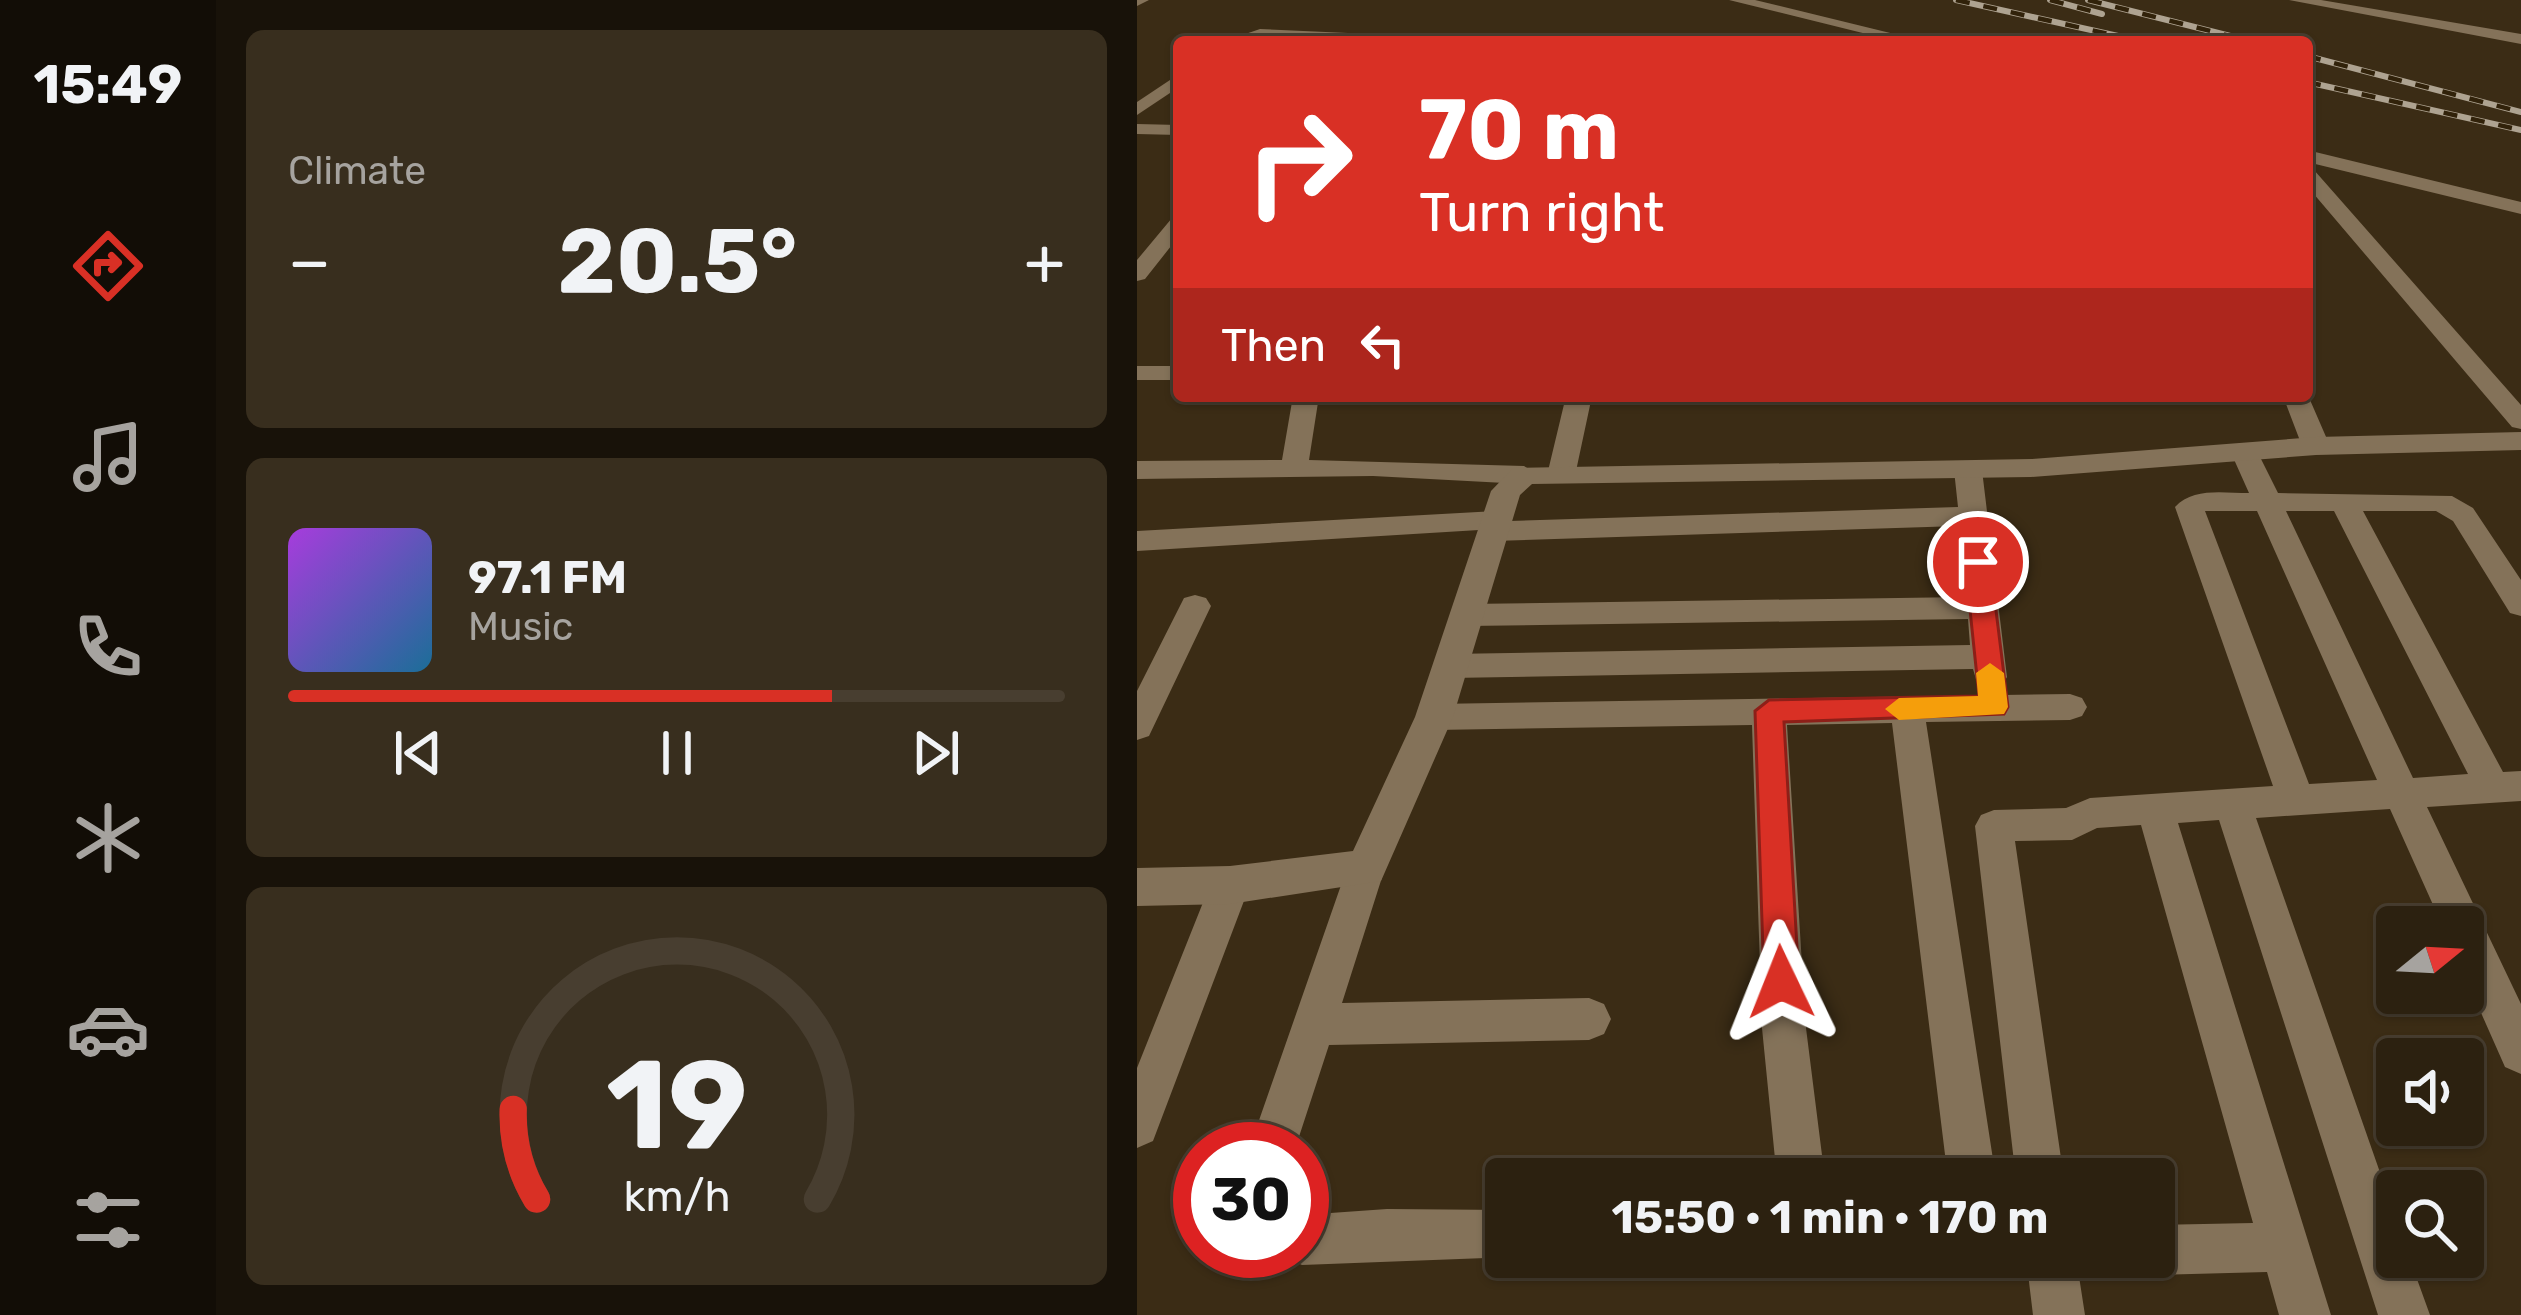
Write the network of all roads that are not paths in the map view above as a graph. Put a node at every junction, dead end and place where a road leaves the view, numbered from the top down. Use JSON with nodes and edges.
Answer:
{"nodes":[{"id":1,"x":1736,"y":0,"type":"edge"},
{"id":2,"x":2296,"y":0,"type":"edge"},
{"id":3,"x":1252,"y":36,"type":"edge"},
{"id":4,"x":1294,"y":36,"type":"edge"},
{"id":5,"x":1893,"y":36,"type":"edge"},
{"id":6,"x":2521,"y":39,"type":"edge"},
{"id":7,"x":1173,"y":83,"type":"edge"},
{"id":8,"x":1137,"y":110,"type":"edge"},
{"id":9,"x":1137,"y":129,"type":"edge"},
{"id":10,"x":1173,"y":130,"type":"edge"},
{"id":11,"x":2313,"y":157,"type":"edge"},
{"id":12,"x":2313,"y":181,"type":"edge"},
{"id":13,"x":2521,"y":208,"type":"edge"},
{"id":14,"x":1171,"y":231,"type":"edge"},
{"id":15,"x":1137,"y":240,"type":"edge"},
{"id":16,"x":1137,"y":274,"type":"edge"},
{"id":17,"x":1137,"y":373,"type":"edge"},
{"id":18,"x":1173,"y":373,"type":"edge"},
{"id":19,"x":1305,"y":402,"type":"edge"},
{"id":20,"x":1578,"y":402,"type":"edge"},
{"id":21,"x":2298,"y":402,"type":"edge"},
{"id":22,"x":2521,"y":422,"type":"edge"},
{"id":23,"x":2521,"y":441,"type":"edge"},
{"id":24,"x":2316,"y":446,"type":"junction"},
{"id":25,"x":2246,"y":455,"type":"junction"},
{"id":26,"x":1137,"y":470,"type":"edge"},
{"id":27,"x":1292,"y":470,"type":"junction"},
{"id":28,"x":1968,"y":470,"type":"junction"},
{"id":29,"x":1562,"y":471,"type":"junction"},
{"id":30,"x":1525,"y":475,"type":"junction"},
{"id":31,"x":2267,"y":501,"type":"junction"},
{"id":32,"x":2343,"y":501,"type":"junction"},
{"id":33,"x":1973,"y":516,"type":"junction"},
{"id":34,"x":1494,"y":526,"type":"junction"},
{"id":35,"x":1137,"y":541,"type":"edge"},
{"id":36,"x":2521,"y":605,"type":"edge"},
{"id":37,"x":1195,"y":606,"type":"dead end"},
{"id":38,"x":1983,"y":608,"type":"junction"},
{"id":39,"x":1466,"y":615,"type":"junction"},
{"id":40,"x":1988,"y":657,"type":"junction"},
{"id":41,"x":1451,"y":666,"type":"junction"},
{"id":42,"x":1994,"y":707,"type":"junction"},
{"id":43,"x":2070,"y":707,"type":"dead end"},
{"id":44,"x":1907,"y":709,"type":"junction"},
{"id":45,"x":1769,"y":711,"type":"junction"},
{"id":46,"x":1434,"y":717,"type":"junction"},
{"id":47,"x":1137,"y":726,"type":"edge"},
{"id":48,"x":2507,"y":787,"type":"edge"},
{"id":49,"x":2400,"y":791,"type":"junction"},
{"id":50,"x":2295,"y":797,"type":"junction"},
{"id":51,"x":2232,"y":803,"type":"junction"},
{"id":52,"x":2155,"y":808,"type":"junction"},
{"id":53,"x":1366,"y":868,"type":"junction"},
{"id":54,"x":1230,"y":885,"type":"junction"},
{"id":55,"x":1137,"y":886,"type":"edge"},
{"id":56,"x":2453,"y":906,"type":"edge"},
{"id":57,"x":2484,"y":972,"type":"edge"},
{"id":58,"x":1589,"y":1019,"type":"dead end"},
{"id":59,"x":1314,"y":1024,"type":"junction"},
{"id":60,"x":2521,"y":1052,"type":"edge"},
{"id":61,"x":1281,"y":1122,"type":"edge"},
{"id":62,"x":1137,"y":1125,"type":"edge"},
{"id":63,"x":1798,"y":1158,"type":"edge"},
{"id":64,"x":1969,"y":1158,"type":"edge"},
{"id":65,"x":2037,"y":1158,"type":"edge"},
{"id":66,"x":1485,"y":1235,"type":"edge"},
{"id":67,"x":1329,"y":1238,"type":"edge"},
{"id":68,"x":2284,"y":1247,"type":"junction"},
{"id":69,"x":2175,"y":1250,"type":"edge"},
{"id":70,"x":2054,"y":1278,"type":"edge"},
{"id":71,"x":2059,"y":1315,"type":"edge"},
{"id":72,"x":2305,"y":1315,"type":"edge"},
{"id":73,"x":2405,"y":1315,"type":"edge"}],
"edges":[{"from":1,"to":5,"type":"street"},
{"from":2,"to":6,"type":"street"},
{"from":3,"to":4,"type":"street"},
{"from":7,"to":8,"type":"street"},
{"from":9,"to":10,"type":"street"},
{"from":11,"to":13,"type":"street"},
{"from":12,"to":22,"type":"street"},
{"from":14,"to":15,"type":"street"},
{"from":14,"to":16,"type":"street"},
{"from":17,"to":18,"type":"street"},
{"from":19,"to":27,"type":"street"},
{"from":20,"to":29,"type":"street"},
{"from":21,"to":24,"type":"street"},
{"from":23,"to":24,"type":"street"},
{"from":24,"to":25,"type":"street"},
{"from":25,"to":28,"type":"street"},
{"from":25,"to":31,"type":"street"},
{"from":26,"to":27,"type":"street"},
{"from":27,"to":30,"type":"street"},
{"from":28,"to":29,"type":"street"},
{"from":28,"to":33,"type":"street"},
{"from":29,"to":30,"type":"street"},
{"from":30,"to":34,"type":"street"},
{"from":31,"to":32,"type":"street"},
{"from":31,"to":49,"type":"street"},
{"from":31,"to":50,"type":"street"},
{"from":32,"to":36,"type":"street"},
{"from":32,"to":48,"type":"street"},
{"from":33,"to":34,"type":"street"},
{"from":33,"to":38,"type":"street"},
{"from":34,"to":35,"type":"street"},
{"from":34,"to":39,"type":"street"},
{"from":37,"to":47,"type":"street"},
{"from":38,"to":39,"type":"street"},
{"from":38,"to":40,"type":"street"},
{"from":39,"to":41,"type":"street"},
{"from":40,"to":41,"type":"street"},
{"from":40,"to":42,"type":"street"},
{"from":41,"to":46,"type":"street"},
{"from":42,"to":43,"type":"street"},
{"from":42,"to":44,"type":"street"},
{"from":44,"to":45,"type":"street"},
{"from":44,"to":64,"type":"street"},
{"from":45,"to":46,"type":"street"},
{"from":45,"to":63,"type":"street"},
{"from":46,"to":53,"type":"street"},
{"from":48,"to":49,"type":"street"},
{"from":49,"to":50,"type":"street"},
{"from":49,"to":56,"type":"street"},
{"from":50,"to":51,"type":"street"},
{"from":51,"to":52,"type":"street"},
{"from":51,"to":73,"type":"street"},
{"from":52,"to":65,"type":"street"},
{"from":52,"to":68,"type":"street"},
{"from":53,"to":54,"type":"street"},
{"from":53,"to":59,"type":"street"},
{"from":54,"to":55,"type":"street"},
{"from":54,"to":62,"type":"street"},
{"from":57,"to":60,"type":"street"},
{"from":58,"to":59,"type":"street"},
{"from":59,"to":61,"type":"street"},
{"from":66,"to":67,"type":"street"},
{"from":68,"to":69,"type":"street"},
{"from":68,"to":72,"type":"street"},
{"from":70,"to":71,"type":"street"}]}
